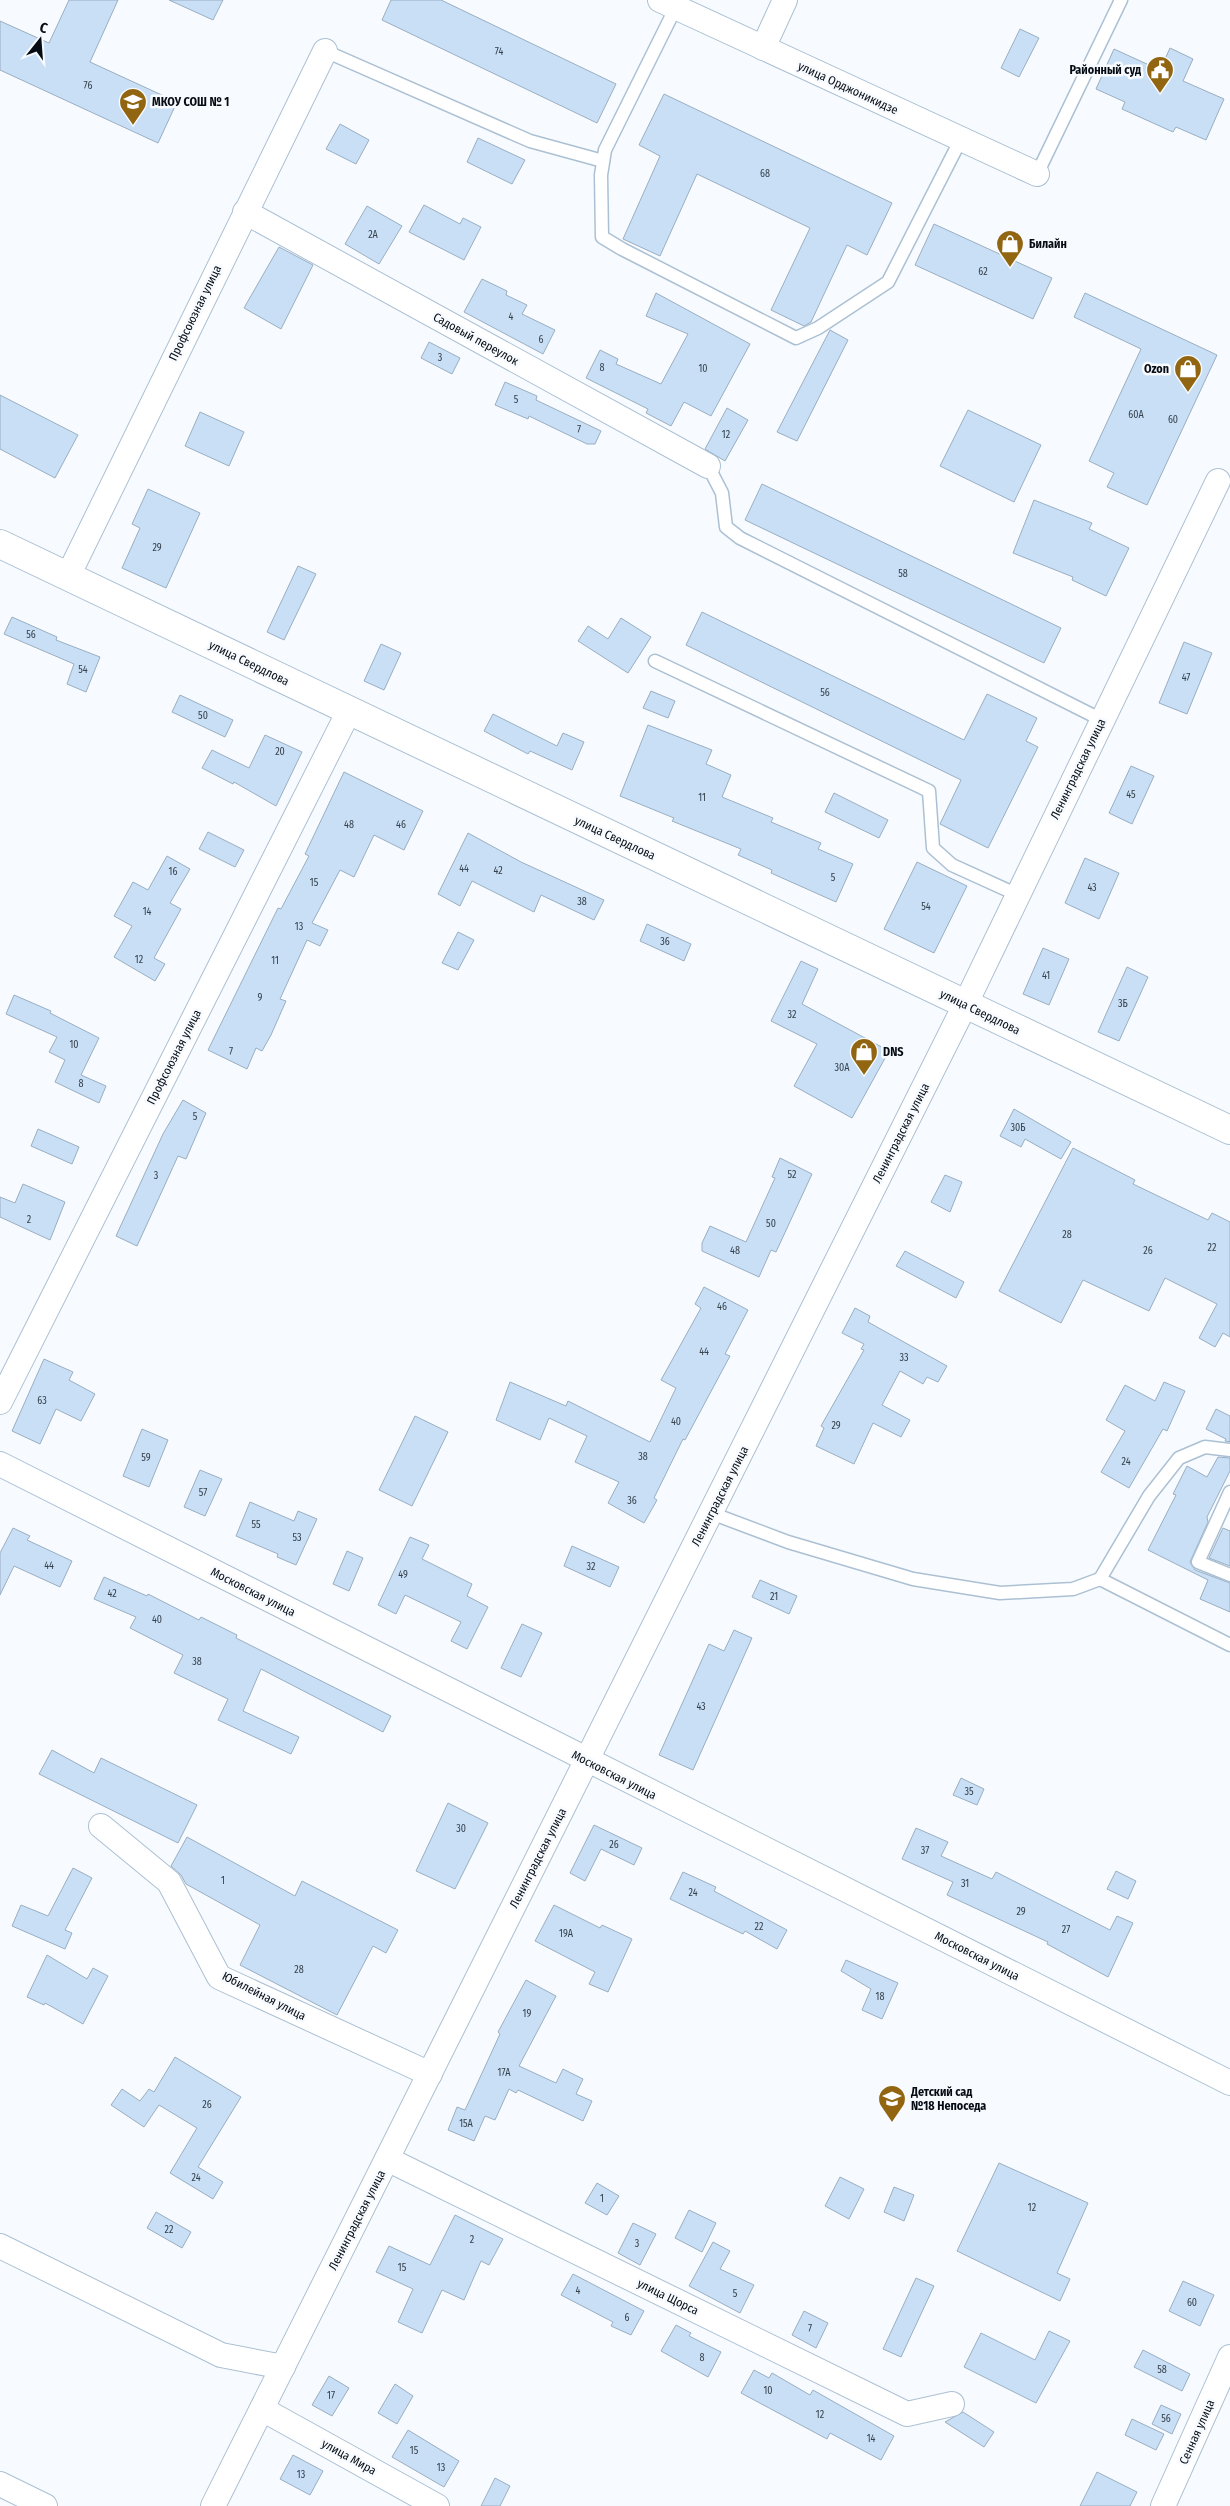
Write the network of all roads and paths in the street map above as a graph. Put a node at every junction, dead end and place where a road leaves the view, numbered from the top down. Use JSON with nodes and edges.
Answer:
{"nodes":[{"id":1,"x":785,"y":0,"type":"edge"},
{"id":2,"x":1121,"y":0,"type":"edge"},
{"id":3,"x":668,"y":4,"type":"edge"},
{"id":4,"x":763,"y":48,"type":"junction"},
{"id":5,"x":325,"y":51,"type":"joint"},
{"id":6,"x":961,"y":139,"type":"junction"},
{"id":7,"x":603,"y":161,"type":"junction"},
{"id":8,"x":1037,"y":174,"type":"joint"},
{"id":9,"x":245,"y":212,"type":"junction"},
{"id":10,"x":708,"y":466,"type":"joint"},
{"id":11,"x":1218,"y":481,"type":"dead end"},
{"id":12,"x":0,"y":544,"type":"edge"},
{"id":13,"x":68,"y":576,"type":"junction"},
{"id":14,"x":655,"y":660,"type":"dead end"},
{"id":15,"x":349,"y":711,"type":"junction"},
{"id":16,"x":1102,"y":720,"type":"junction"},
{"id":17,"x":1018,"y":895,"type":"junction"},
{"id":18,"x":965,"y":1004,"type":"junction"},
{"id":19,"x":1230,"y":1130,"type":"edge"},
{"id":20,"x":0,"y":1402,"type":"edge"},
{"id":21,"x":1230,"y":1450,"type":"edge"},
{"id":22,"x":0,"y":1464,"type":"edge"},
{"id":23,"x":1230,"y":1492,"type":"edge"},
{"id":24,"x":711,"y":1513,"type":"junction"},
{"id":25,"x":1230,"y":1575,"type":"edge"},
{"id":26,"x":1100,"y":1579,"type":"junction"},
{"id":27,"x":1230,"y":1645,"type":"edge"},
{"id":28,"x":587,"y":1761,"type":"junction"},
{"id":29,"x":100,"y":1826,"type":"dead end"},
{"id":30,"x":430,"y":2074,"type":"junction"},
{"id":31,"x":1230,"y":2083,"type":"edge"},
{"id":32,"x":387,"y":2159,"type":"junction"},
{"id":33,"x":0,"y":2246,"type":"edge"},
{"id":34,"x":1230,"y":2357,"type":"edge"},
{"id":35,"x":283,"y":2367,"type":"junction"},
{"id":36,"x":952,"y":2404,"type":"dead end"},
{"id":37,"x":262,"y":2409,"type":"junction"},
{"id":38,"x":0,"y":2484,"type":"edge"},
{"id":39,"x":46,"y":2506,"type":"edge"},
{"id":40,"x":213,"y":2506,"type":"edge"},
{"id":41,"x":437,"y":2506,"type":"edge"},
{"id":42,"x":1163,"y":2506,"type":"edge"}],
"edges":[{"from":1,"to":4,"type":"street"},
{"from":2,"to":8,"type":"lane"},
{"from":3,"to":4,"type":"street","name":"улица Орджоникидзе"},
{"from":3,"to":7,"type":"lane"},
{"from":4,"to":6,"type":"street","name":"улица Орджоникидзе"},
{"from":5,"to":7,"type":"lane"},
{"from":5,"to":9,"type":"street","name":"Профсоюзная улица"},
{"from":6,"to":7,"type":"lane"},
{"from":6,"to":8,"type":"street","name":"улица Орджоникидзе"},
{"from":9,"to":10,"type":"street","name":"Садовый переулок"},
{"from":9,"to":13,"type":"street","name":"Профсоюзная улица"},
{"from":10,"to":16,"type":"lane"},
{"from":11,"to":16,"type":"street","name":"Ленинградская улица"},
{"from":12,"to":13,"type":"street","name":"улица Свердлова"},
{"from":13,"to":15,"type":"street","name":"улица Свердлова"},
{"from":14,"to":17,"type":"lane"},
{"from":15,"to":18,"type":"street","name":"улица Свердлова"},
{"from":15,"to":20,"type":"street","name":"Профсоюзная улица"},
{"from":16,"to":17,"type":"street","name":"Ленинградская улица"},
{"from":17,"to":18,"type":"street","name":"Ленинградская улица"},
{"from":18,"to":19,"type":"street","name":"улица Свердлова"},
{"from":18,"to":24,"type":"street","name":"Ленинградская улица"},
{"from":21,"to":26,"type":"lane"},
{"from":22,"to":28,"type":"street","name":"Московская улица"},
{"from":23,"to":25,"type":"lane"},
{"from":24,"to":26,"type":"lane"},
{"from":24,"to":28,"type":"street","name":"Ленинградская улица"},
{"from":26,"to":27,"type":"lane"},
{"from":28,"to":30,"type":"street","name":"Ленинградская улица"},
{"from":28,"to":31,"type":"street","name":"Московская улица"},
{"from":29,"to":30,"type":"street","name":"Юбилейная улица"},
{"from":30,"to":32,"type":"street","name":"Ленинградская улица"},
{"from":32,"to":35,"type":"street","name":"Ленинградская улица"},
{"from":32,"to":36,"type":"street","name":"улица Щорса"},
{"from":33,"to":35,"type":"street"},
{"from":34,"to":42,"type":"street","name":"Сенная улица"},
{"from":35,"to":37,"type":"street","name":"Ленинградская улица"},
{"from":37,"to":40,"type":"street","name":"Ленинградская улица"},
{"from":37,"to":41,"type":"street","name":"улица Мира"},
{"from":38,"to":39,"type":"street"}]}
